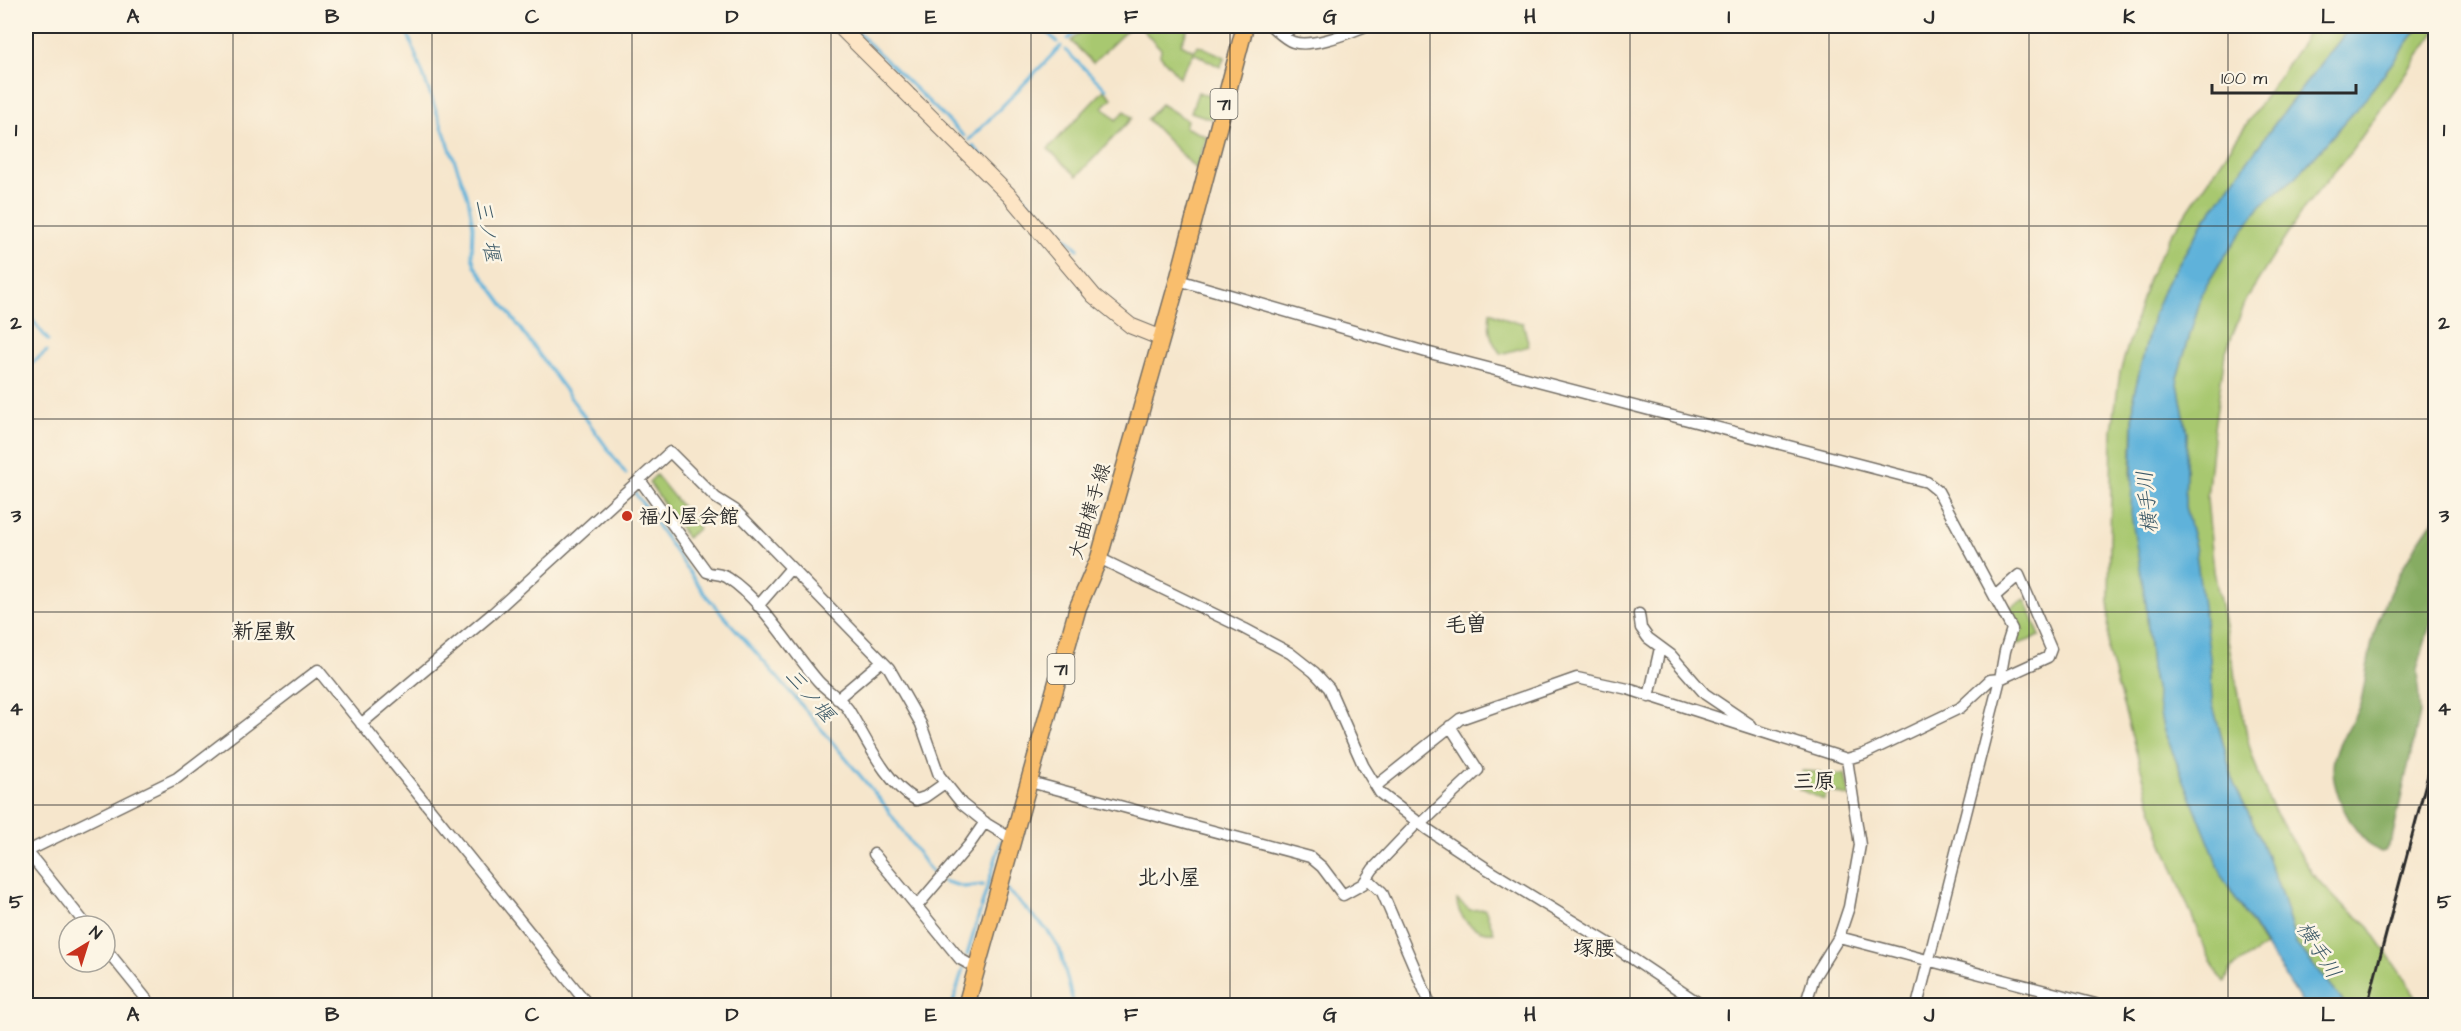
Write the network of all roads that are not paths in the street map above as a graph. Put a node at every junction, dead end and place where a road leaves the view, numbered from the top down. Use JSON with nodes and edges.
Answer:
{"nodes":[{"id":1,"x":838,"y":26,"type":"edge"},
{"id":2,"x":1245,"y":26,"type":"edge"},
{"id":3,"x":1271,"y":26,"type":"edge"},
{"id":4,"x":1294,"y":26,"type":"edge"},
{"id":5,"x":1366,"y":26,"type":"edge"},
{"id":6,"x":1284,"y":35,"type":"junction"},
{"id":7,"x":1178,"y":280,"type":"junction"},
{"id":8,"x":1161,"y":338,"type":"junction"},
{"id":9,"x":640,"y":480,"type":"junction"},
{"id":10,"x":1099,"y":558,"type":"junction"},
{"id":11,"x":791,"y":568,"type":"junction"},
{"id":12,"x":1995,"y":596,"type":"junction"},
{"id":13,"x":758,"y":606,"type":"junction"},
{"id":14,"x":1639,"y":615,"type":"dead end"},
{"id":15,"x":1660,"y":648,"type":"junction"},
{"id":16,"x":882,"y":661,"type":"junction"},
{"id":17,"x":2000,"y":679,"type":"junction"},
{"id":18,"x":1649,"y":697,"type":"junction"},
{"id":19,"x":837,"y":699,"type":"junction"},
{"id":20,"x":361,"y":724,"type":"junction"},
{"id":21,"x":1450,"y":726,"type":"junction"},
{"id":22,"x":1759,"y":731,"type":"junction"},
{"id":23,"x":1847,"y":759,"type":"junction"},
{"id":24,"x":1030,"y":782,"type":"junction"},
{"id":25,"x":945,"y":783,"type":"junction"},
{"id":26,"x":1376,"y":786,"type":"junction"},
{"id":27,"x":985,"y":822,"type":"junction"},
{"id":28,"x":1420,"y":823,"type":"junction"},
{"id":29,"x":1012,"y":839,"type":"junction"},
{"id":30,"x":26,"y":849,"type":"edge"},
{"id":31,"x":874,"y":854,"type":"dead end"},
{"id":32,"x":1367,"y":878,"type":"junction"},
{"id":33,"x":918,"y":904,"type":"junction"},
{"id":34,"x":77,"y":914,"type":"edge"},
{"id":35,"x":1839,"y":937,"type":"junction"},
{"id":36,"x":1930,"y":959,"type":"junction"},
{"id":37,"x":117,"y":963,"type":"edge"},
{"id":38,"x":976,"y":968,"type":"junction"},
{"id":39,"x":152,"y":1005,"type":"edge"},
{"id":40,"x":589,"y":1005,"type":"edge"},
{"id":41,"x":966,"y":1005,"type":"edge"},
{"id":42,"x":1431,"y":1005,"type":"edge"},
{"id":43,"x":1703,"y":1005,"type":"edge"},
{"id":44,"x":1805,"y":1005,"type":"edge"},
{"id":45,"x":1917,"y":1005,"type":"edge"},
{"id":46,"x":2103,"y":1005,"type":"edge"}],
"edges":[{"from":1,"to":8,"type":"street"},
{"from":2,"to":7,"type":"main road","name":"大曲横手線","number":"71"},
{"from":3,"to":6,"type":"street"},
{"from":4,"to":6,"type":"street"},
{"from":5,"to":6,"type":"street"},
{"from":7,"to":8,"type":"main road","name":"大曲横手線","number":"71"},
{"from":7,"to":12,"type":"street"},
{"from":8,"to":10,"type":"main road","name":"大曲横手線","number":"71"},
{"from":9,"to":11,"type":"street"},
{"from":9,"to":13,"type":"street"},
{"from":9,"to":20,"type":"street"},
{"from":10,"to":24,"type":"main road","name":"大曲横手線","number":"71"},
{"from":10,"to":26,"type":"street"},
{"from":11,"to":13,"type":"street"},
{"from":11,"to":16,"type":"street"},
{"from":12,"to":17,"type":"street"},
{"from":12,"to":17,"type":"street"},
{"from":13,"to":19,"type":"street"},
{"from":14,"to":15,"type":"street"},
{"from":15,"to":18,"type":"street"},
{"from":15,"to":22,"type":"street"},
{"from":16,"to":19,"type":"street"},
{"from":16,"to":25,"type":"street"},
{"from":17,"to":23,"type":"street"},
{"from":17,"to":36,"type":"street"},
{"from":18,"to":21,"type":"street"},
{"from":18,"to":22,"type":"street"},
{"from":19,"to":25,"type":"street"},
{"from":20,"to":30,"type":"street"},
{"from":20,"to":40,"type":"street"},
{"from":21,"to":26,"type":"street"},
{"from":21,"to":28,"type":"street"},
{"from":22,"to":23,"type":"street"},
{"from":23,"to":35,"type":"street"},
{"from":24,"to":29,"type":"main road","name":"大曲横手線","number":"71"},
{"from":24,"to":32,"type":"street"},
{"from":25,"to":27,"type":"street"},
{"from":26,"to":28,"type":"street"},
{"from":27,"to":29,"type":"street"},
{"from":27,"to":33,"type":"street"},
{"from":28,"to":32,"type":"street"},
{"from":28,"to":43,"type":"street"},
{"from":29,"to":38,"type":"main road","name":"大曲横手線","number":"71"},
{"from":30,"to":34,"type":"street"},
{"from":31,"to":33,"type":"street"},
{"from":32,"to":42,"type":"street"},
{"from":33,"to":38,"type":"street"},
{"from":35,"to":36,"type":"street"},
{"from":35,"to":44,"type":"street"},
{"from":36,"to":45,"type":"street"},
{"from":36,"to":46,"type":"street"},
{"from":37,"to":39,"type":"street"},
{"from":38,"to":41,"type":"main road","name":"大曲横手線","number":"71"}]}
